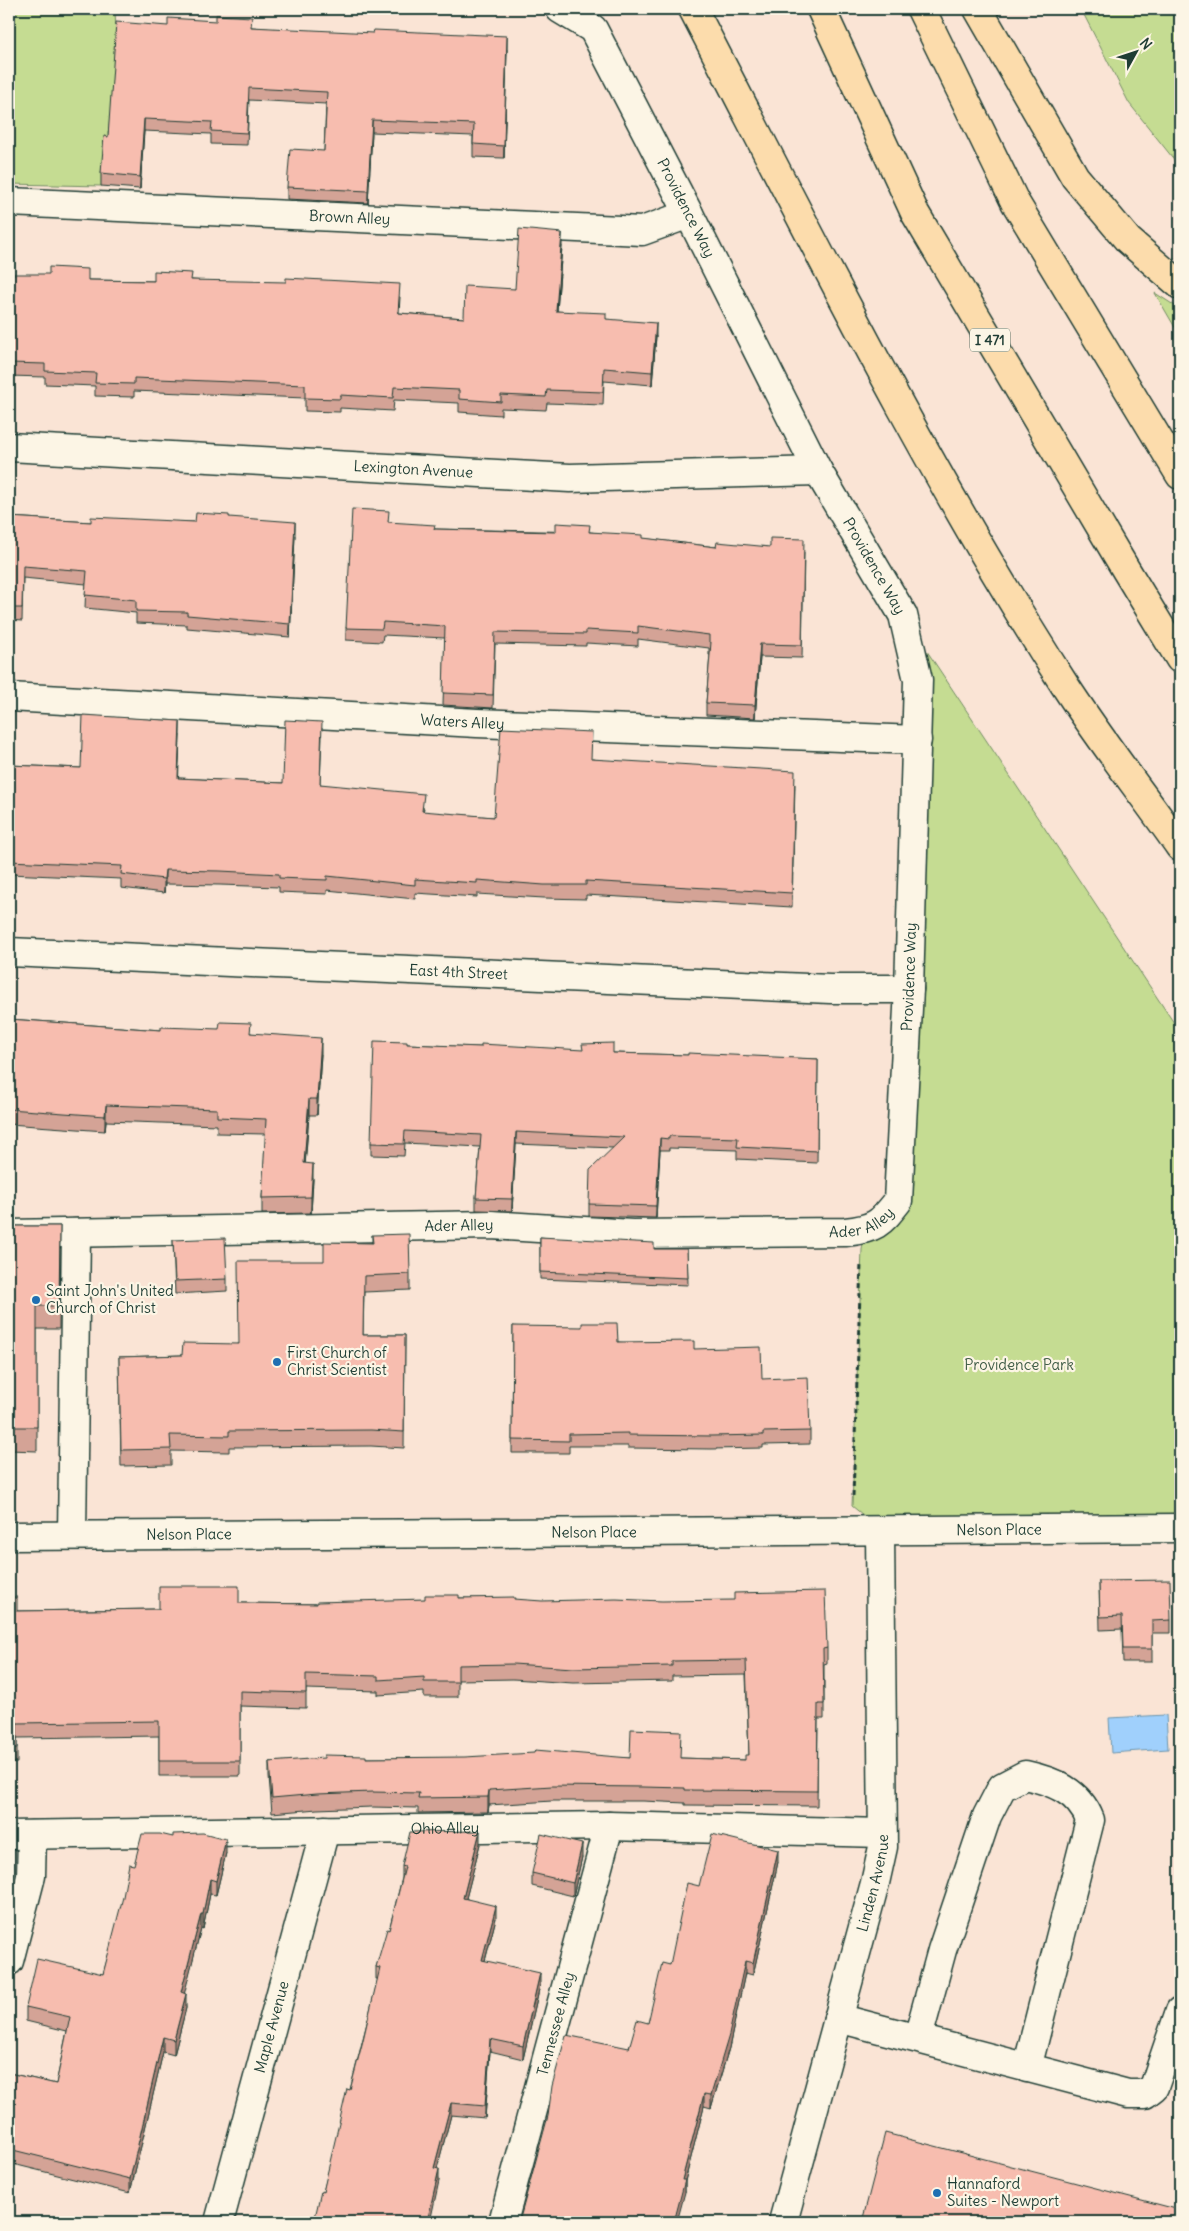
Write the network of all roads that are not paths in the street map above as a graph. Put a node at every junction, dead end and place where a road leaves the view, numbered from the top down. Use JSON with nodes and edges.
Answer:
{"nodes":[{"id":1,"x":560,"y":9,"type":"edge"},
{"id":2,"x":693,"y":9,"type":"edge"},
{"id":3,"x":821,"y":9,"type":"edge"},
{"id":4,"x":921,"y":9,"type":"edge"},
{"id":5,"x":978,"y":9,"type":"edge"},
{"id":6,"x":9,"y":202,"type":"edge"},
{"id":7,"x":689,"y":214,"type":"junction"},
{"id":8,"x":1180,"y":285,"type":"edge"},
{"id":9,"x":9,"y":447,"type":"edge"},
{"id":10,"x":818,"y":471,"type":"junction"},
{"id":11,"x":1180,"y":475,"type":"edge"},
{"id":12,"x":1180,"y":659,"type":"edge"},
{"id":13,"x":9,"y":697,"type":"edge"},
{"id":14,"x":916,"y":740,"type":"junction"},
{"id":15,"x":1180,"y":847,"type":"edge"},
{"id":16,"x":9,"y":952,"type":"edge"},
{"id":17,"x":909,"y":989,"type":"junction"},
{"id":18,"x":898,"y":1201,"type":"joint"},
{"id":19,"x":76,"y":1233,"type":"junction"},
{"id":20,"x":9,"y":1234,"type":"edge"},
{"id":21,"x":1180,"y":1528,"type":"edge"},
{"id":22,"x":880,"y":1532,"type":"junction"},
{"id":23,"x":9,"y":1536,"type":"edge"},
{"id":24,"x":72,"y":1536,"type":"junction"},
{"id":25,"x":609,"y":1826,"type":"junction"},
{"id":26,"x":325,"y":1830,"type":"junction"},
{"id":27,"x":882,"y":1833,"type":"junction"},
{"id":28,"x":21,"y":1835,"type":"edge"},
{"id":29,"x":9,"y":1961,"type":"edge"},
{"id":30,"x":1180,"y":2011,"type":"edge"},
{"id":31,"x":838,"y":2018,"type":"junction"},
{"id":32,"x":918,"y":2038,"type":"junction"},
{"id":33,"x":1028,"y":2068,"type":"junction"},
{"id":34,"x":218,"y":2222,"type":"edge"},
{"id":35,"x":503,"y":2222,"type":"edge"},
{"id":36,"x":784,"y":2222,"type":"edge"}],
"edges":[{"from":1,"to":7,"type":"street","name":"Providence Way"},
{"from":2,"to":15,"type":"highway"},
{"from":3,"to":12,"type":"highway","number":"I 471"},
{"from":4,"to":11,"type":"highway"},
{"from":5,"to":8,"type":"highway"},
{"from":6,"to":7,"type":"street","name":"Brown Alley"},
{"from":7,"to":10,"type":"street","name":"Providence Way"},
{"from":9,"to":10,"type":"street","name":"Lexington Avenue"},
{"from":10,"to":14,"type":"street","name":"Providence Way"},
{"from":13,"to":14,"type":"street","name":"Waters Alley"},
{"from":14,"to":17,"type":"street","name":"Providence Way"},
{"from":16,"to":17,"type":"street","name":"East 4th Street"},
{"from":17,"to":18,"type":"street","name":"Providence Way"},
{"from":18,"to":19,"type":"street","name":"Ader Alley"},
{"from":19,"to":20,"type":"street","name":"Ader Alley"},
{"from":19,"to":24,"type":"street"},
{"from":21,"to":22,"type":"street","name":"Nelson Place"},
{"from":22,"to":24,"type":"street","name":"Nelson Place"},
{"from":22,"to":27,"type":"street","name":"Linden Avenue"},
{"from":23,"to":24,"type":"street","name":"Nelson Place"},
{"from":25,"to":26,"type":"street","name":"Ohio Alley"},
{"from":25,"to":27,"type":"street","name":"Ohio Alley"},
{"from":25,"to":35,"type":"street","name":"Tennessee Alley"},
{"from":26,"to":28,"type":"street","name":"Ohio Alley"},
{"from":26,"to":34,"type":"street","name":"Maple Avenue"},
{"from":27,"to":31,"type":"street","name":"Linden Avenue"},
{"from":28,"to":29,"type":"street"},
{"from":30,"to":33,"type":"street"},
{"from":31,"to":32,"type":"street"},
{"from":31,"to":36,"type":"street","name":"Linden Avenue"},
{"from":32,"to":33,"type":"street"},
{"from":32,"to":33,"type":"street"}]}
